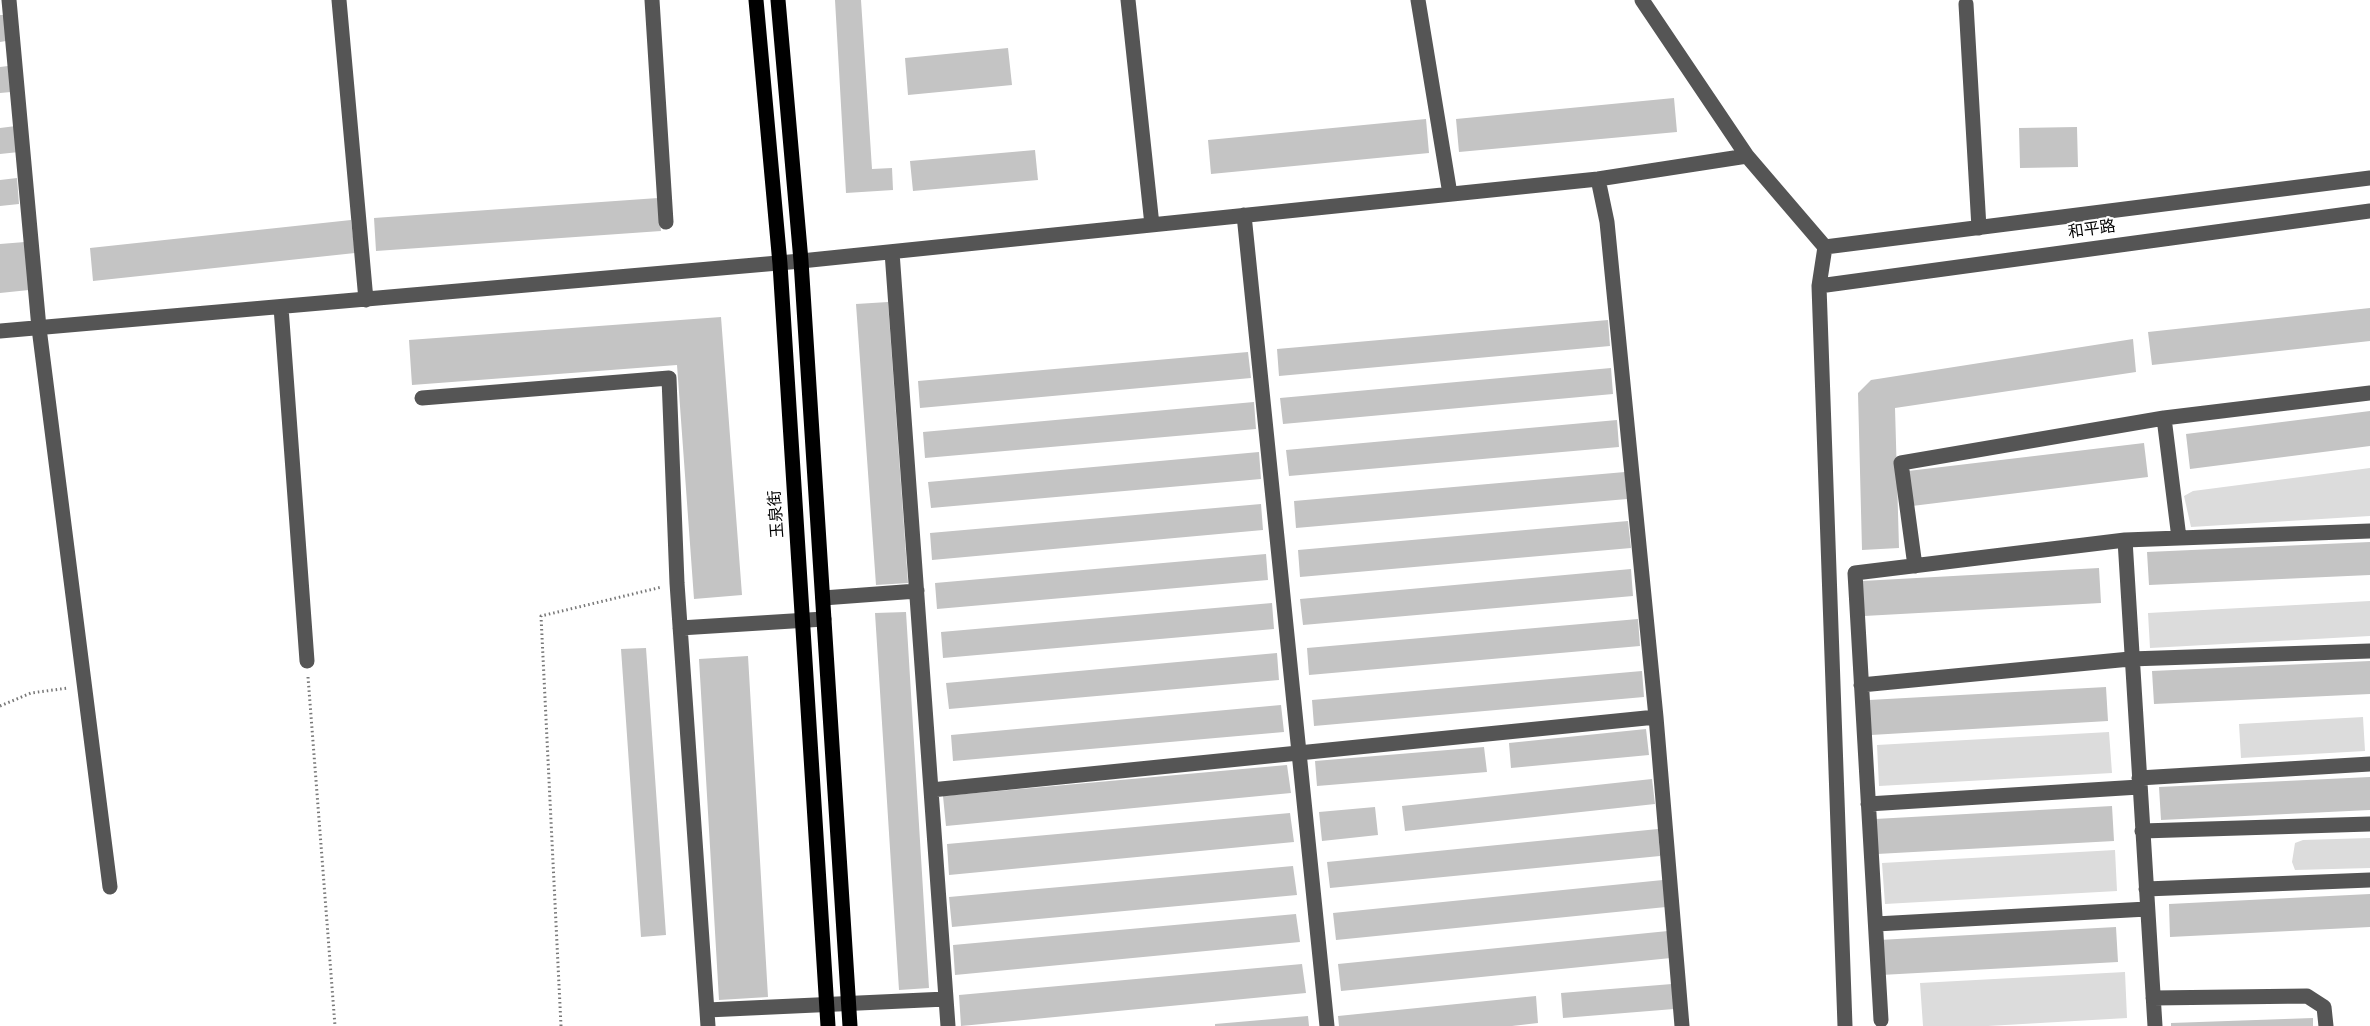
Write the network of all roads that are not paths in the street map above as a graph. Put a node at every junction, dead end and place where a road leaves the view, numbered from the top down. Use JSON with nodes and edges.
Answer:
{"nodes":[{"id":1,"x":9,"y":0,"type":"edge"},
{"id":2,"x":339,"y":0,"type":"edge"},
{"id":3,"x":652,"y":0,"type":"edge"},
{"id":4,"x":756,"y":0,"type":"edge"},
{"id":5,"x":778,"y":0,"type":"edge"},
{"id":6,"x":1128,"y":0,"type":"edge"},
{"id":7,"x":1418,"y":0,"type":"edge"},
{"id":8,"x":1642,"y":0,"type":"edge"},
{"id":9,"x":1966,"y":4,"type":"dead end"},
{"id":10,"x":1747,"y":156,"type":"junction"},
{"id":11,"x":2370,"y":178,"type":"edge"},
{"id":12,"x":1598,"y":179,"type":"junction"},
{"id":13,"x":1450,"y":194,"type":"junction"},
{"id":14,"x":2370,"y":211,"type":"edge"},
{"id":15,"x":1244,"y":215,"type":"junction"},
{"id":16,"x":666,"y":222,"type":"dead end"},
{"id":17,"x":1152,"y":225,"type":"junction"},
{"id":18,"x":1979,"y":228,"type":"junction"},
{"id":19,"x":1825,"y":247,"type":"junction"},
{"id":20,"x":892,"y":252,"type":"junction"},
{"id":21,"x":801,"y":261,"type":"junction"},
{"id":22,"x":780,"y":264,"type":"junction"},
{"id":23,"x":1819,"y":286,"type":"junction"},
{"id":24,"x":366,"y":300,"type":"junction"},
{"id":25,"x":281,"y":307,"type":"junction"},
{"id":26,"x":39,"y":328,"type":"junction"},
{"id":27,"x":0,"y":331,"type":"edge"},
{"id":28,"x":2370,"y":393,"type":"edge"},
{"id":29,"x":422,"y":398,"type":"dead end"},
{"id":30,"x":2164,"y":418,"type":"junction"},
{"id":31,"x":2370,"y":531,"type":"edge"},
{"id":32,"x":2179,"y":538,"type":"junction"},
{"id":33,"x":2125,"y":540,"type":"junction"},
{"id":34,"x":1915,"y":566,"type":"junction"},
{"id":35,"x":917,"y":591,"type":"junction"},
{"id":36,"x":823,"y":598,"type":"junction"},
{"id":37,"x":824,"y":619,"type":"junction"},
{"id":38,"x":803,"y":620,"type":"junction"},
{"id":39,"x":680,"y":628,"type":"junction"},
{"id":40,"x":2370,"y":651,"type":"edge"},
{"id":41,"x":2130,"y":659,"type":"junction"},
{"id":42,"x":307,"y":661,"type":"road end"},
{"id":43,"x":1861,"y":685,"type":"junction"},
{"id":44,"x":1656,"y":717,"type":"junction"},
{"id":45,"x":1299,"y":755,"type":"junction"},
{"id":46,"x":2370,"y":764,"type":"edge"},
{"id":47,"x":2139,"y":782,"type":"junction"},
{"id":48,"x":931,"y":790,"type":"junction"},
{"id":49,"x":1868,"y":804,"type":"junction"},
{"id":50,"x":2370,"y":824,"type":"edge"},
{"id":51,"x":2142,"y":831,"type":"junction"},
{"id":52,"x":2370,"y":880,"type":"edge"},
{"id":53,"x":110,"y":887,"type":"dead end"},
{"id":54,"x":2146,"y":889,"type":"junction"},
{"id":55,"x":2147,"y":909,"type":"junction"},
{"id":56,"x":1875,"y":924,"type":"junction"},
{"id":57,"x":2153,"y":998,"type":"junction"},
{"id":58,"x":946,"y":999,"type":"junction"},
{"id":59,"x":827,"y":1004,"type":"junction"},
{"id":60,"x":849,"y":1004,"type":"junction"},
{"id":61,"x":706,"y":1010,"type":"junction"},
{"id":62,"x":1881,"y":1020,"type":"dead end"},
{"id":63,"x":708,"y":1026,"type":"edge"},
{"id":64,"x":828,"y":1026,"type":"edge"},
{"id":65,"x":850,"y":1026,"type":"edge"},
{"id":66,"x":948,"y":1026,"type":"edge"},
{"id":67,"x":1327,"y":1026,"type":"edge"},
{"id":68,"x":1682,"y":1026,"type":"edge"},
{"id":69,"x":1845,"y":1026,"type":"edge"},
{"id":70,"x":2155,"y":1026,"type":"edge"},
{"id":71,"x":2326,"y":1026,"type":"edge"}],
"edges":[{"from":1,"to":26,"type":"street"},
{"from":2,"to":24,"type":"street"},
{"from":3,"to":16,"type":"street"},
{"from":4,"to":22,"type":"main road","name":"玉泉街"},
{"from":5,"to":21,"type":"main road"},
{"from":6,"to":17,"type":"street"},
{"from":7,"to":13,"type":"street"},
{"from":8,"to":10,"type":"street"},
{"from":9,"to":18,"type":"street"},
{"from":10,"to":12,"type":"street"},
{"from":10,"to":19,"type":"street"},
{"from":11,"to":18,"type":"street","name":"和平路"},
{"from":12,"to":13,"type":"street"},
{"from":12,"to":44,"type":"street"},
{"from":13,"to":15,"type":"street"},
{"from":14,"to":23,"type":"street","name":"和平路"},
{"from":15,"to":17,"type":"street"},
{"from":15,"to":45,"type":"street"},
{"from":17,"to":20,"type":"street"},
{"from":18,"to":19,"type":"street","name":"和平路"},
{"from":19,"to":23,"type":"street"},
{"from":20,"to":21,"type":"street"},
{"from":20,"to":35,"type":"street"},
{"from":21,"to":22,"type":"street"},
{"from":21,"to":36,"type":"main road"},
{"from":22,"to":24,"type":"street"},
{"from":22,"to":38,"type":"main road","name":"玉泉街"},
{"from":23,"to":69,"type":"street"},
{"from":24,"to":25,"type":"street"},
{"from":25,"to":26,"type":"street"},
{"from":25,"to":42,"type":"street"},
{"from":26,"to":27,"type":"street"},
{"from":26,"to":53,"type":"street"},
{"from":28,"to":30,"type":"street"},
{"from":29,"to":39,"type":"street"},
{"from":30,"to":32,"type":"street"},
{"from":30,"to":34,"type":"street"},
{"from":31,"to":32,"type":"street"},
{"from":32,"to":33,"type":"street"},
{"from":33,"to":34,"type":"street"},
{"from":33,"to":41,"type":"street"},
{"from":34,"to":43,"type":"street"},
{"from":35,"to":36,"type":"street"},
{"from":35,"to":48,"type":"street"},
{"from":36,"to":37,"type":"main road"},
{"from":37,"to":38,"type":"street"},
{"from":37,"to":60,"type":"main road"},
{"from":38,"to":39,"type":"street"},
{"from":38,"to":59,"type":"main road","name":"玉泉街"},
{"from":39,"to":61,"type":"street"},
{"from":40,"to":41,"type":"street"},
{"from":41,"to":43,"type":"street"},
{"from":41,"to":47,"type":"street"},
{"from":43,"to":49,"type":"street"},
{"from":44,"to":45,"type":"street"},
{"from":44,"to":68,"type":"street"},
{"from":45,"to":48,"type":"street"},
{"from":45,"to":67,"type":"street"},
{"from":46,"to":47,"type":"street"},
{"from":47,"to":49,"type":"street"},
{"from":47,"to":51,"type":"street"},
{"from":48,"to":58,"type":"street"},
{"from":49,"to":56,"type":"street"},
{"from":50,"to":51,"type":"street"},
{"from":51,"to":54,"type":"street"},
{"from":52,"to":54,"type":"street"},
{"from":54,"to":55,"type":"street"},
{"from":55,"to":56,"type":"street"},
{"from":55,"to":57,"type":"street"},
{"from":56,"to":62,"type":"street"},
{"from":57,"to":70,"type":"street"},
{"from":57,"to":71,"type":"street"},
{"from":58,"to":60,"type":"street"},
{"from":58,"to":66,"type":"street"},
{"from":59,"to":60,"type":"street"},
{"from":59,"to":61,"type":"street"},
{"from":59,"to":64,"type":"main road","name":"玉泉街"},
{"from":60,"to":65,"type":"main road"},
{"from":61,"to":63,"type":"street"}]}
